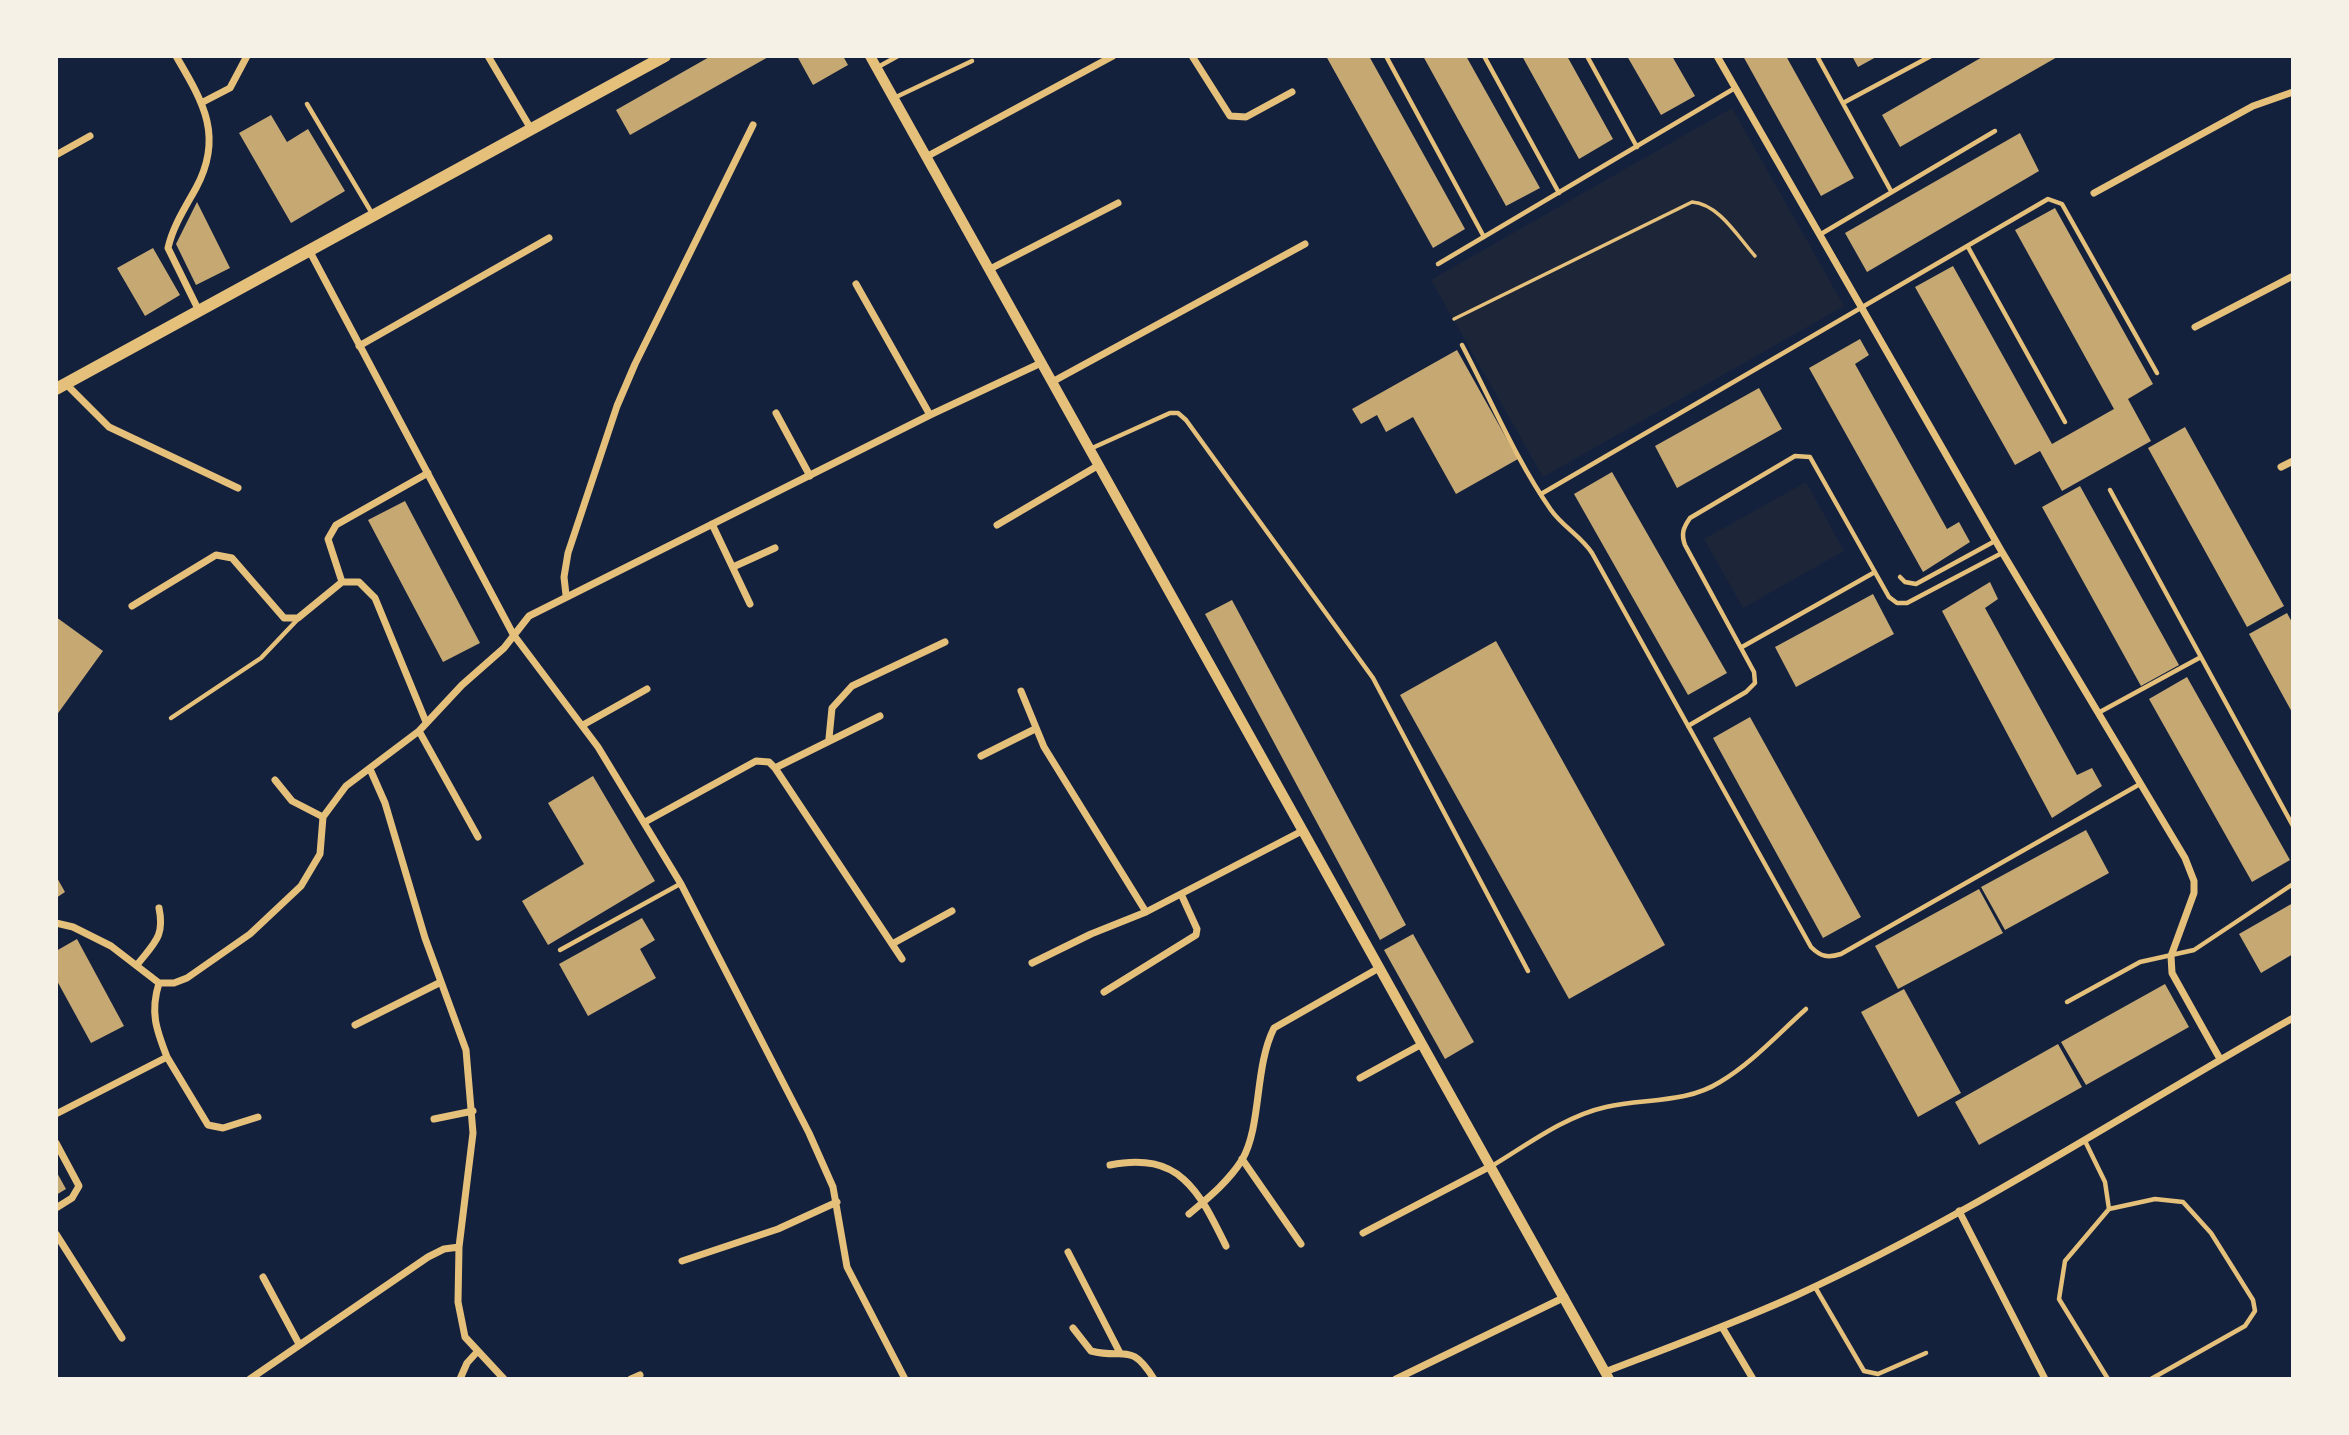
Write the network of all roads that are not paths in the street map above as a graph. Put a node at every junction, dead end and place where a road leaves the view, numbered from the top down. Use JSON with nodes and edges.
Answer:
{"nodes":[{"id":1,"x":176,"y":56,"type":"edge"},
{"id":2,"x":247,"y":56,"type":"edge"},
{"id":3,"x":488,"y":56,"type":"edge"},
{"id":4,"x":665,"y":56,"type":"edge"},
{"id":5,"x":870,"y":56,"type":"edge"},
{"id":6,"x":898,"y":56,"type":"edge"},
{"id":7,"x":1113,"y":56,"type":"edge"},
{"id":8,"x":1192,"y":56,"type":"edge"},
{"id":9,"x":1387,"y":56,"type":"edge"},
{"id":10,"x":1484,"y":56,"type":"edge"},
{"id":11,"x":1587,"y":56,"type":"edge"},
{"id":12,"x":1717,"y":56,"type":"edge"},
{"id":13,"x":1817,"y":56,"type":"edge"},
{"id":14,"x":1931,"y":56,"type":"edge"},
{"id":15,"x":972,"y":61,"type":"dead end"},
{"id":16,"x":877,"y":68,"type":"junction"},
{"id":17,"x":1735,"y":88,"type":"junction"},
{"id":18,"x":1292,"y":92,"type":"dead end"},
{"id":19,"x":2293,"y":92,"type":"edge"},
{"id":20,"x":894,"y":98,"type":"junction"},
{"id":21,"x":203,"y":102,"type":"junction"},
{"id":22,"x":1843,"y":103,"type":"junction"},
{"id":23,"x":307,"y":104,"type":"dead end"},
{"id":24,"x":753,"y":125,"type":"dead end"},
{"id":25,"x":531,"y":129,"type":"junction"},
{"id":26,"x":1995,"y":131,"type":"dead end"},
{"id":27,"x":90,"y":136,"type":"dead end"},
{"id":28,"x":1637,"y":147,"type":"junction"},
{"id":29,"x":56,"y":155,"type":"edge"},
{"id":30,"x":926,"y":157,"type":"junction"},
{"id":31,"x":1891,"y":191,"type":"junction"},
{"id":32,"x":1559,"y":193,"type":"junction"},
{"id":33,"x":2094,"y":193,"type":"dead end"},
{"id":34,"x":1118,"y":203,"type":"dead end"},
{"id":35,"x":373,"y":216,"type":"junction"},
{"id":36,"x":1821,"y":234,"type":"junction"},
{"id":37,"x":1484,"y":237,"type":"junction"},
{"id":38,"x":549,"y":238,"type":"dead end"},
{"id":39,"x":1305,"y":244,"type":"dead end"},
{"id":40,"x":1968,"y":247,"type":"junction"},
{"id":41,"x":309,"y":250,"type":"junction"},
{"id":42,"x":1438,"y":264,"type":"dead end"},
{"id":43,"x":990,"y":269,"type":"junction"},
{"id":44,"x":2293,"y":276,"type":"edge"},
{"id":45,"x":856,"y":284,"type":"dead end"},
{"id":46,"x":1863,"y":306,"type":"junction"},
{"id":47,"x":200,"y":311,"type":"junction"},
{"id":48,"x":2195,"y":327,"type":"dead end"},
{"id":49,"x":1462,"y":345,"type":"dead end"},
{"id":50,"x":359,"y":346,"type":"junction"},
{"id":51,"x":1041,"y":363,"type":"junction"},
{"id":52,"x":2157,"y":373,"type":"dead end"},
{"id":53,"x":1052,"y":382,"type":"junction"},
{"id":54,"x":61,"y":386,"type":"edge"},
{"id":55,"x":776,"y":413,"type":"dead end"},
{"id":56,"x":930,"y":415,"type":"junction"},
{"id":57,"x":2065,"y":422,"type":"dead end"},
{"id":58,"x":1090,"y":449,"type":"junction"},
{"id":59,"x":2293,"y":461,"type":"edge"},
{"id":60,"x":1099,"y":465,"type":"junction"},
{"id":61,"x":2281,"y":467,"type":"dead end"},
{"id":62,"x":428,"y":473,"type":"junction"},
{"id":63,"x":810,"y":475,"type":"junction"},
{"id":64,"x":238,"y":488,"type":"dead end"},
{"id":65,"x":2110,"y":490,"type":"dead end"},
{"id":66,"x":1541,"y":494,"type":"junction"},
{"id":67,"x":712,"y":524,"type":"junction"},
{"id":68,"x":998,"y":525,"type":"dead end"},
{"id":69,"x":1996,"y":540,"type":"junction"},
{"id":70,"x":775,"y":548,"type":"dead end"},
{"id":71,"x":2002,"y":552,"type":"junction"},
{"id":72,"x":733,"y":567,"type":"junction"},
{"id":73,"x":1875,"y":572,"type":"junction"},
{"id":74,"x":1900,"y":577,"type":"dead end"},
{"id":75,"x":342,"y":582,"type":"junction"},
{"id":76,"x":566,"y":595,"type":"junction"},
{"id":77,"x":750,"y":604,"type":"dead end"},
{"id":78,"x":132,"y":606,"type":"dead end"},
{"id":79,"x":298,"y":618,"type":"junction"},
{"id":80,"x":513,"y":634,"type":"junction"},
{"id":81,"x":945,"y":642,"type":"dead end"},
{"id":82,"x":1742,"y":647,"type":"junction"},
{"id":83,"x":2201,"y":657,"type":"junction"},
{"id":84,"x":647,"y":688,"type":"dead end"},
{"id":85,"x":1021,"y":691,"type":"dead end"},
{"id":86,"x":2098,"y":712,"type":"junction"},
{"id":87,"x":880,"y":716,"type":"dead end"},
{"id":88,"x":171,"y":718,"type":"dead end"},
{"id":89,"x":426,"y":722,"type":"junction"},
{"id":90,"x":583,"y":725,"type":"junction"},
{"id":91,"x":1688,"y":726,"type":"junction"},
{"id":92,"x":1035,"y":729,"type":"junction"},
{"id":93,"x":419,"y":731,"type":"junction"},
{"id":94,"x":829,"y":738,"type":"junction"},
{"id":95,"x":981,"y":756,"type":"dead end"},
{"id":96,"x":775,"y":768,"type":"junction"},
{"id":97,"x":370,"y":769,"type":"junction"},
{"id":98,"x":275,"y":780,"type":"dead end"},
{"id":99,"x":2141,"y":784,"type":"junction"},
{"id":100,"x":323,"y":817,"type":"junction"},
{"id":101,"x":645,"y":822,"type":"junction"},
{"id":102,"x":2293,"y":826,"type":"edge"},
{"id":103,"x":1302,"y":831,"type":"junction"},
{"id":104,"x":478,"y":837,"type":"dead end"},
{"id":105,"x":681,"y":884,"type":"junction"},
{"id":106,"x":2293,"y":884,"type":"edge"},
{"id":107,"x":1181,"y":894,"type":"junction"},
{"id":108,"x":159,"y":908,"type":"dead end"},
{"id":109,"x":952,"y":911,"type":"dead end"},
{"id":110,"x":1146,"y":912,"type":"junction"},
{"id":111,"x":56,"y":923,"type":"edge"},
{"id":112,"x":892,"y":944,"type":"junction"},
{"id":113,"x":560,"y":950,"type":"dead end"},
{"id":114,"x":2171,"y":956,"type":"junction"},
{"id":115,"x":902,"y":958,"type":"dead end"},
{"id":116,"x":1032,"y":963,"type":"dead end"},
{"id":117,"x":137,"y":965,"type":"junction"},
{"id":118,"x":1380,"y":968,"type":"junction"},
{"id":119,"x":1528,"y":971,"type":"dead end"},
{"id":120,"x":441,"y":982,"type":"junction"},
{"id":121,"x":159,"y":983,"type":"junction"},
{"id":122,"x":1104,"y":992,"type":"dead end"},
{"id":123,"x":2067,"y":1002,"type":"dead end"},
{"id":124,"x":1805,"y":1009,"type":"dead end"},
{"id":125,"x":2293,"y":1019,"type":"edge"},
{"id":126,"x":355,"y":1025,"type":"dead end"},
{"id":127,"x":1422,"y":1044,"type":"junction"},
{"id":128,"x":167,"y":1057,"type":"junction"},
{"id":129,"x":2220,"y":1059,"type":"junction"},
{"id":130,"x":1360,"y":1078,"type":"dead end"},
{"id":131,"x":473,"y":1111,"type":"junction"},
{"id":132,"x":56,"y":1114,"type":"edge"},
{"id":133,"x":258,"y":1117,"type":"dead end"},
{"id":134,"x":434,"y":1119,"type":"dead end"},
{"id":135,"x":2085,"y":1140,"type":"junction"},
{"id":136,"x":56,"y":1143,"type":"edge"},
{"id":137,"x":1242,"y":1159,"type":"junction"},
{"id":138,"x":1110,"y":1165,"type":"dead end"},
{"id":139,"x":1491,"y":1166,"type":"junction"},
{"id":140,"x":837,"y":1202,"type":"junction"},
{"id":141,"x":1204,"y":1202,"type":"junction"},
{"id":142,"x":56,"y":1208,"type":"edge"},
{"id":143,"x":2109,"y":1209,"type":"junction"},
{"id":144,"x":1959,"y":1212,"type":"junction"},
{"id":145,"x":1189,"y":1214,"type":"dead end"},
{"id":146,"x":1363,"y":1233,"type":"dead end"},
{"id":147,"x":56,"y":1234,"type":"edge"},
{"id":148,"x":1301,"y":1244,"type":"dead end"},
{"id":149,"x":1226,"y":1246,"type":"dead end"},
{"id":150,"x":460,"y":1247,"type":"junction"},
{"id":151,"x":1069,"y":1252,"type":"dead end"},
{"id":152,"x":682,"y":1261,"type":"dead end"},
{"id":153,"x":263,"y":1277,"type":"dead end"},
{"id":154,"x":1815,"y":1286,"type":"junction"},
{"id":155,"x":1565,"y":1297,"type":"junction"},
{"id":156,"x":1722,"y":1327,"type":"junction"},
{"id":157,"x":1073,"y":1328,"type":"dead end"},
{"id":158,"x":122,"y":1338,"type":"dead end"},
{"id":159,"x":299,"y":1344,"type":"junction"},
{"id":160,"x":477,"y":1352,"type":"junction"},
{"id":161,"x":1120,"y":1353,"type":"junction"},
{"id":162,"x":1926,"y":1353,"type":"dead end"},
{"id":163,"x":640,"y":1375,"type":"dead end"},
{"id":164,"x":1607,"y":1375,"type":"edge"},
{"id":165,"x":250,"y":1379,"type":"edge"},
{"id":166,"x":460,"y":1379,"type":"edge"},
{"id":167,"x":504,"y":1379,"type":"edge"},
{"id":168,"x":631,"y":1379,"type":"edge"},
{"id":169,"x":905,"y":1379,"type":"edge"},
{"id":170,"x":1154,"y":1379,"type":"edge"},
{"id":171,"x":1396,"y":1379,"type":"edge"},
{"id":172,"x":1753,"y":1379,"type":"edge"},
{"id":173,"x":2045,"y":1379,"type":"edge"},
{"id":174,"x":2108,"y":1379,"type":"edge"},
{"id":175,"x":2151,"y":1379,"type":"edge"}],
"edges":[{"from":1,"to":21,"type":"street"},
{"from":2,"to":21,"type":"street"},
{"from":3,"to":25,"type":"street"},
{"from":4,"to":25,"type":"main road"},
{"from":5,"to":16,"type":"street"},
{"from":6,"to":16,"type":"lane"},
{"from":7,"to":30,"type":"street"},
{"from":8,"to":18,"type":"street"},
{"from":9,"to":37,"type":"lane"},
{"from":10,"to":32,"type":"lane"},
{"from":11,"to":28,"type":"lane"},
{"from":12,"to":17,"type":"street"},
{"from":13,"to":22,"type":"lane"},
{"from":14,"to":22,"type":"lane"},
{"from":15,"to":20,"type":"lane"},
{"from":16,"to":20,"type":"street"},
{"from":17,"to":28,"type":"lane"},
{"from":17,"to":36,"type":"street"},
{"from":19,"to":33,"type":"street"},
{"from":20,"to":30,"type":"street"},
{"from":21,"to":47,"type":"street"},
{"from":22,"to":31,"type":"lane"},
{"from":23,"to":35,"type":"lane"},
{"from":24,"to":76,"type":"street"},
{"from":25,"to":35,"type":"main road"},
{"from":26,"to":31,"type":"lane"},
{"from":27,"to":29,"type":"street"},
{"from":28,"to":32,"type":"lane"},
{"from":30,"to":43,"type":"street"},
{"from":31,"to":36,"type":"lane"},
{"from":32,"to":37,"type":"lane"},
{"from":34,"to":43,"type":"street"},
{"from":35,"to":41,"type":"main road"},
{"from":36,"to":46,"type":"street"},
{"from":37,"to":42,"type":"lane"},
{"from":38,"to":50,"type":"street"},
{"from":39,"to":53,"type":"street"},
{"from":40,"to":46,"type":"lane"},
{"from":40,"to":52,"type":"lane"},
{"from":40,"to":57,"type":"lane"},
{"from":41,"to":47,"type":"main road"},
{"from":41,"to":50,"type":"street"},
{"from":43,"to":51,"type":"street"},
{"from":44,"to":48,"type":"street"},
{"from":45,"to":56,"type":"street"},
{"from":46,"to":66,"type":"lane"},
{"from":46,"to":69,"type":"street"},
{"from":47,"to":54,"type":"main road"},
{"from":49,"to":66,"type":"lane"},
{"from":50,"to":62,"type":"street"},
{"from":51,"to":53,"type":"street"},
{"from":51,"to":56,"type":"street"},
{"from":53,"to":58,"type":"street"},
{"from":54,"to":64,"type":"street"},
{"from":55,"to":63,"type":"street"},
{"from":56,"to":63,"type":"street"},
{"from":58,"to":60,"type":"street"},
{"from":58,"to":119,"type":"lane"},
{"from":59,"to":61,"type":"street"},
{"from":60,"to":68,"type":"street"},
{"from":60,"to":103,"type":"street"},
{"from":62,"to":75,"type":"street"},
{"from":62,"to":80,"type":"street"},
{"from":63,"to":67,"type":"street"},
{"from":65,"to":83,"type":"lane"},
{"from":66,"to":91,"type":"lane"},
{"from":67,"to":72,"type":"street"},
{"from":67,"to":76,"type":"street"},
{"from":69,"to":71,"type":"street"},
{"from":69,"to":74,"type":"lane"},
{"from":70,"to":72,"type":"street"},
{"from":71,"to":73,"type":"lane"},
{"from":71,"to":86,"type":"street"},
{"from":72,"to":77,"type":"street"},
{"from":73,"to":82,"type":"lane"},
{"from":73,"to":82,"type":"lane"},
{"from":75,"to":79,"type":"street"},
{"from":75,"to":89,"type":"street"},
{"from":76,"to":80,"type":"street"},
{"from":78,"to":79,"type":"street"},
{"from":79,"to":88,"type":"lane"},
{"from":80,"to":89,"type":"street"},
{"from":80,"to":90,"type":"street"},
{"from":81,"to":94,"type":"street"},
{"from":82,"to":91,"type":"lane"},
{"from":83,"to":86,"type":"lane"},
{"from":83,"to":102,"type":"lane"},
{"from":84,"to":90,"type":"street"},
{"from":85,"to":92,"type":"street"},
{"from":86,"to":99,"type":"street"},
{"from":87,"to":94,"type":"street"},
{"from":89,"to":93,"type":"street"},
{"from":90,"to":101,"type":"street"},
{"from":91,"to":99,"type":"lane"},
{"from":92,"to":95,"type":"street"},
{"from":92,"to":110,"type":"street"},
{"from":93,"to":97,"type":"street"},
{"from":93,"to":104,"type":"street"},
{"from":94,"to":96,"type":"street"},
{"from":96,"to":101,"type":"street"},
{"from":96,"to":112,"type":"street"},
{"from":97,"to":100,"type":"street"},
{"from":97,"to":120,"type":"street"},
{"from":98,"to":100,"type":"street"},
{"from":99,"to":114,"type":"street"},
{"from":100,"to":121,"type":"street"},
{"from":101,"to":105,"type":"street"},
{"from":103,"to":107,"type":"street"},
{"from":103,"to":118,"type":"street"},
{"from":105,"to":113,"type":"lane"},
{"from":105,"to":140,"type":"street"},
{"from":106,"to":114,"type":"lane"},
{"from":107,"to":110,"type":"street"},
{"from":107,"to":122,"type":"street"},
{"from":108,"to":117,"type":"street"},
{"from":109,"to":112,"type":"street"},
{"from":110,"to":116,"type":"street"},
{"from":111,"to":117,"type":"street"},
{"from":112,"to":115,"type":"street"},
{"from":114,"to":123,"type":"lane"},
{"from":114,"to":129,"type":"street"},
{"from":117,"to":121,"type":"street"},
{"from":118,"to":127,"type":"street"},
{"from":118,"to":137,"type":"street"},
{"from":120,"to":126,"type":"street"},
{"from":120,"to":131,"type":"street"},
{"from":121,"to":128,"type":"street"},
{"from":124,"to":139,"type":"lane"},
{"from":125,"to":129,"type":"street"},
{"from":127,"to":130,"type":"street"},
{"from":127,"to":139,"type":"street"},
{"from":128,"to":132,"type":"street"},
{"from":128,"to":133,"type":"street"},
{"from":129,"to":135,"type":"street"},
{"from":131,"to":134,"type":"street"},
{"from":131,"to":150,"type":"street"},
{"from":135,"to":143,"type":"lane"},
{"from":135,"to":144,"type":"street"},
{"from":136,"to":142,"type":"street"},
{"from":137,"to":141,"type":"street"},
{"from":137,"to":148,"type":"street"},
{"from":138,"to":141,"type":"street"},
{"from":139,"to":146,"type":"street"},
{"from":139,"to":155,"type":"street"},
{"from":140,"to":152,"type":"street"},
{"from":140,"to":169,"type":"street"},
{"from":141,"to":145,"type":"street"},
{"from":141,"to":149,"type":"street"},
{"from":143,"to":174,"type":"lane"},
{"from":143,"to":175,"type":"lane"},
{"from":144,"to":154,"type":"street"},
{"from":144,"to":173,"type":"street"},
{"from":147,"to":158,"type":"street"},
{"from":150,"to":159,"type":"street"},
{"from":150,"to":160,"type":"street"},
{"from":151,"to":161,"type":"street"},
{"from":153,"to":159,"type":"street"},
{"from":154,"to":156,"type":"street"},
{"from":154,"to":162,"type":"lane"},
{"from":155,"to":164,"type":"street"},
{"from":155,"to":171,"type":"street"},
{"from":156,"to":164,"type":"street"},
{"from":156,"to":172,"type":"street"},
{"from":157,"to":161,"type":"street"},
{"from":159,"to":165,"type":"street"},
{"from":160,"to":166,"type":"street"},
{"from":160,"to":167,"type":"street"},
{"from":161,"to":170,"type":"street"},
{"from":163,"to":168,"type":"street"}]}
